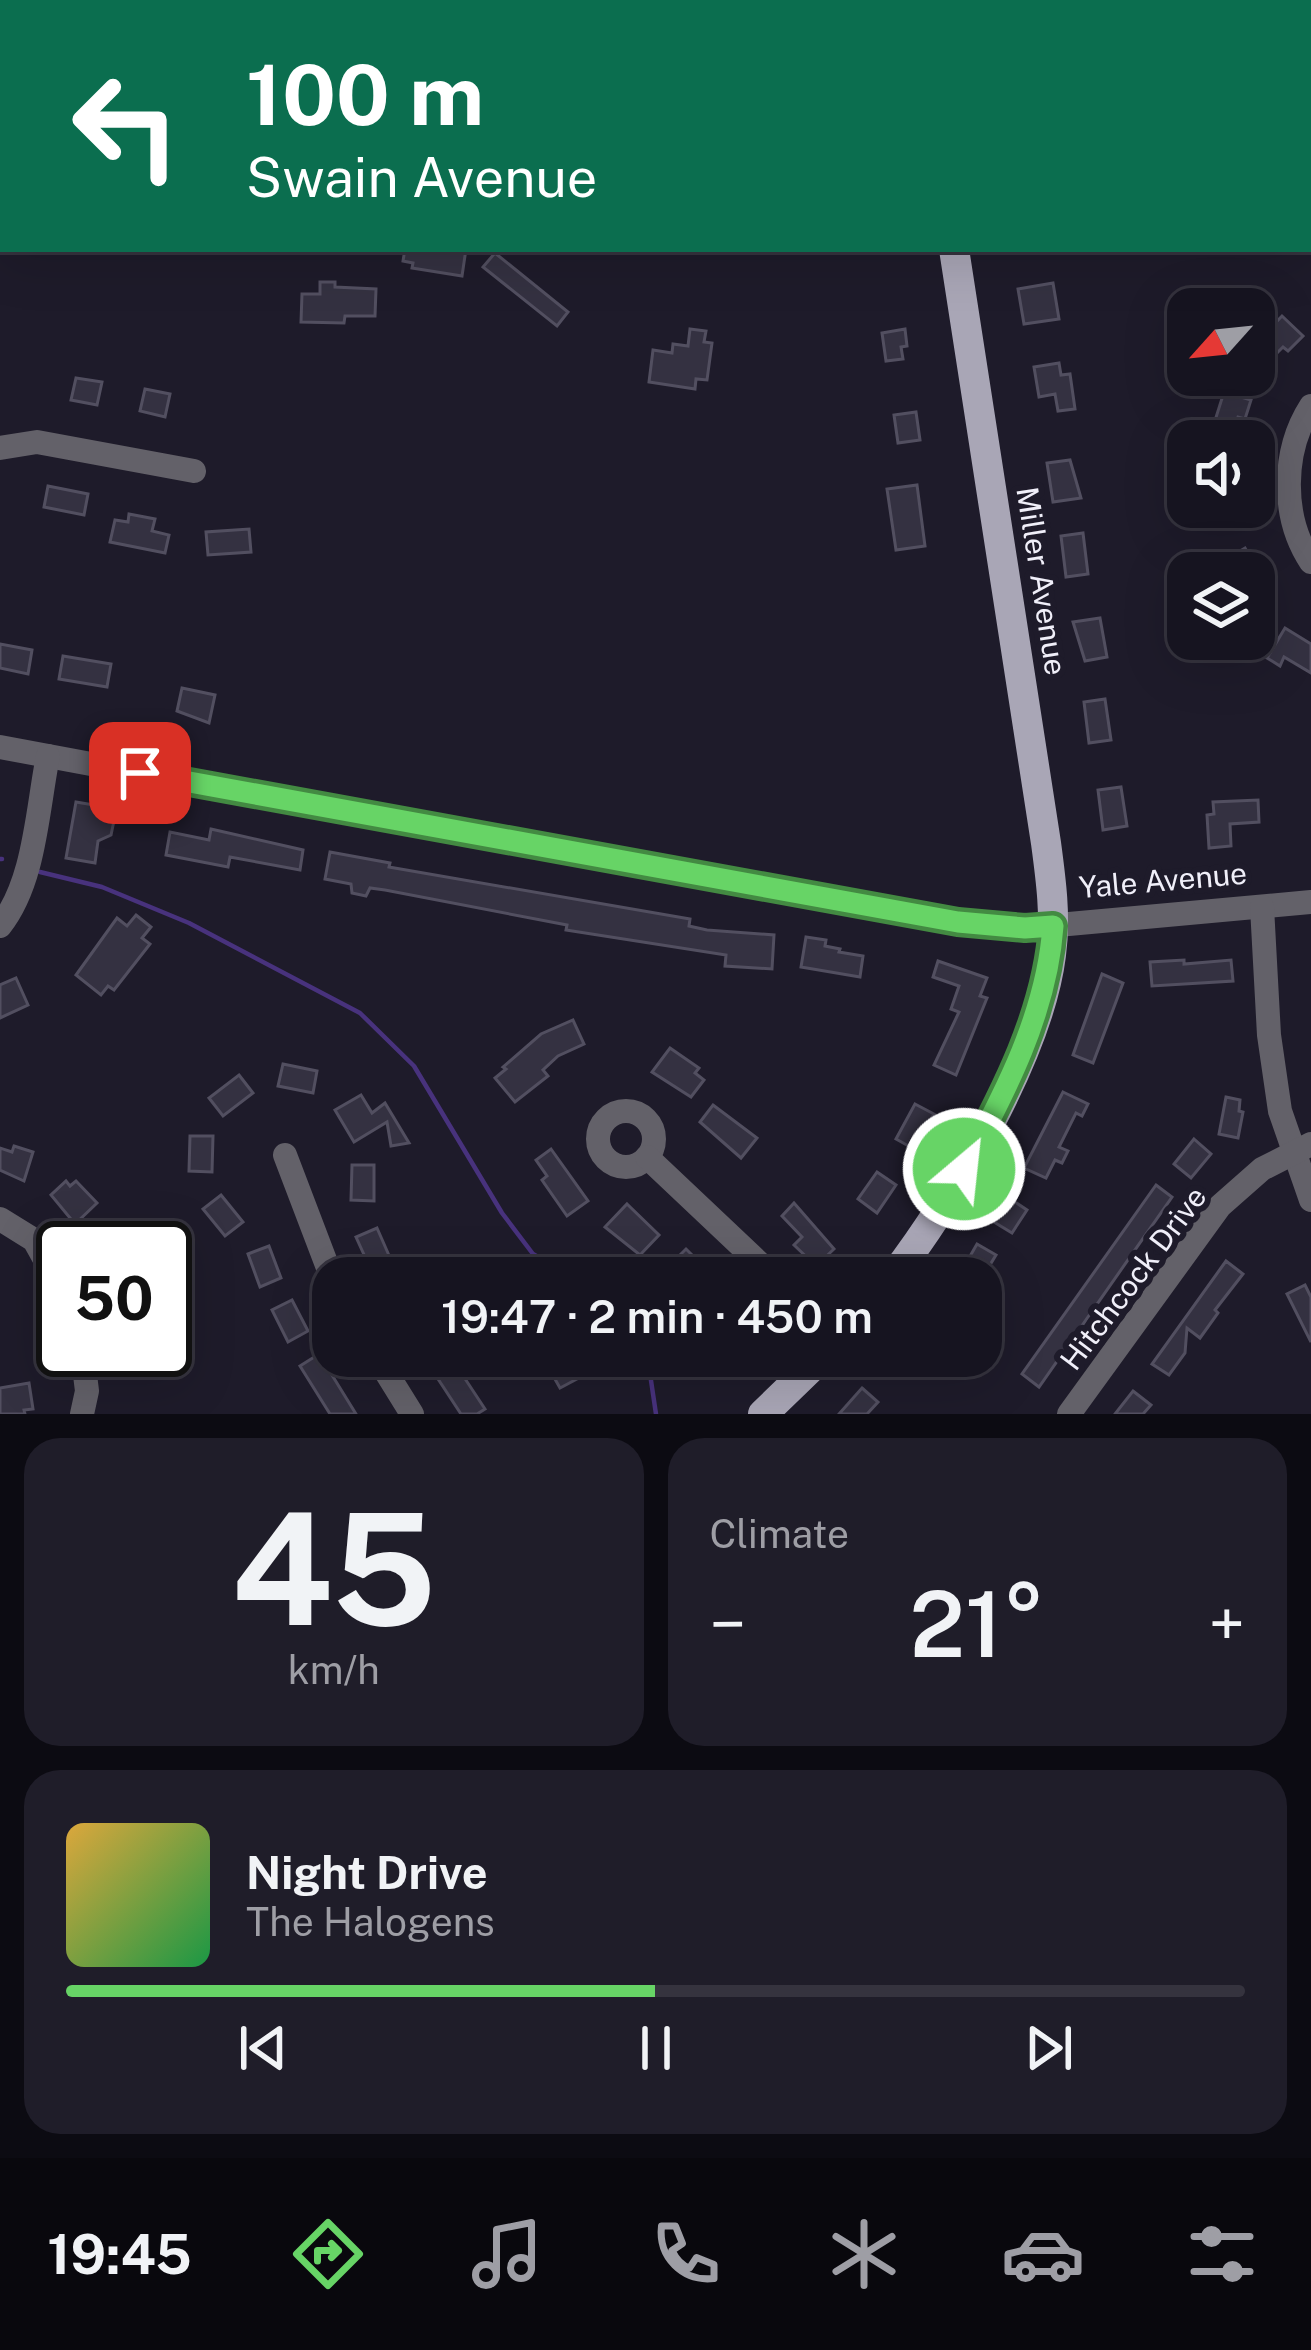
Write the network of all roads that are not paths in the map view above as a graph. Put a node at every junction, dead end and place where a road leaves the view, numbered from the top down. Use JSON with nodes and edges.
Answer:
{"nodes":[{"id":1,"x":954,"y":252,"type":"edge"},
{"id":2,"x":1311,"y":406,"type":"edge"},
{"id":3,"x":0,"y":448,"type":"edge"},
{"id":4,"x":194,"y":471,"type":"dead end"},
{"id":5,"x":1311,"y":562,"type":"edge"},
{"id":6,"x":0,"y":747,"type":"edge"},
{"id":7,"x":48,"y":756,"type":"junction"},
{"id":8,"x":1311,"y":902,"type":"edge"},
{"id":9,"x":1262,"y":907,"type":"junction"},
{"id":10,"x":0,"y":926,"type":"edge"},
{"id":11,"x":1053,"y":926,"type":"junction"},
{"id":12,"x":1301,"y":1148,"type":"edge"},
{"id":13,"x":285,"y":1155,"type":"dead end"},
{"id":14,"x":647,"y":1157,"type":"dead end"},
{"id":15,"x":1311,"y":1200,"type":"edge"},
{"id":16,"x":0,"y":1219,"type":"edge"},
{"id":17,"x":36,"y":1244,"type":"edge"},
{"id":18,"x":324,"y":1257,"type":"edge"},
{"id":19,"x":753,"y":1257,"type":"edge"},
{"id":20,"x":906,"y":1257,"type":"edge"},
{"id":21,"x":85,"y":1377,"type":"edge"},
{"id":22,"x":389,"y":1377,"type":"edge"},
{"id":23,"x":801,"y":1377,"type":"edge"},
{"id":24,"x":82,"y":1414,"type":"edge"},
{"id":25,"x":412,"y":1414,"type":"edge"},
{"id":26,"x":763,"y":1414,"type":"edge"},
{"id":27,"x":1069,"y":1414,"type":"edge"}],
"edges":[{"from":1,"to":11,"type":"main road","name":"Miller Avenue"},
{"from":2,"to":5,"type":"street"},
{"from":3,"to":4,"type":"street"},
{"from":6,"to":7,"type":"street"},
{"from":7,"to":10,"type":"street"},
{"from":7,"to":11,"type":"street"},
{"from":8,"to":9,"type":"street","name":"Yale Avenue"},
{"from":9,"to":11,"type":"street","name":"Yale Avenue"},
{"from":9,"to":12,"type":"street"},
{"from":11,"to":20,"type":"main road","name":"Yale Avenue"},
{"from":12,"to":15,"type":"street"},
{"from":12,"to":27,"type":"street","name":"Hitchcock Drive"},
{"from":13,"to":18,"type":"street"},
{"from":14,"to":19,"type":"street"},
{"from":16,"to":17,"type":"street"},
{"from":21,"to":24,"type":"street"},
{"from":22,"to":25,"type":"street"},
{"from":23,"to":26,"type":"main road"}]}
